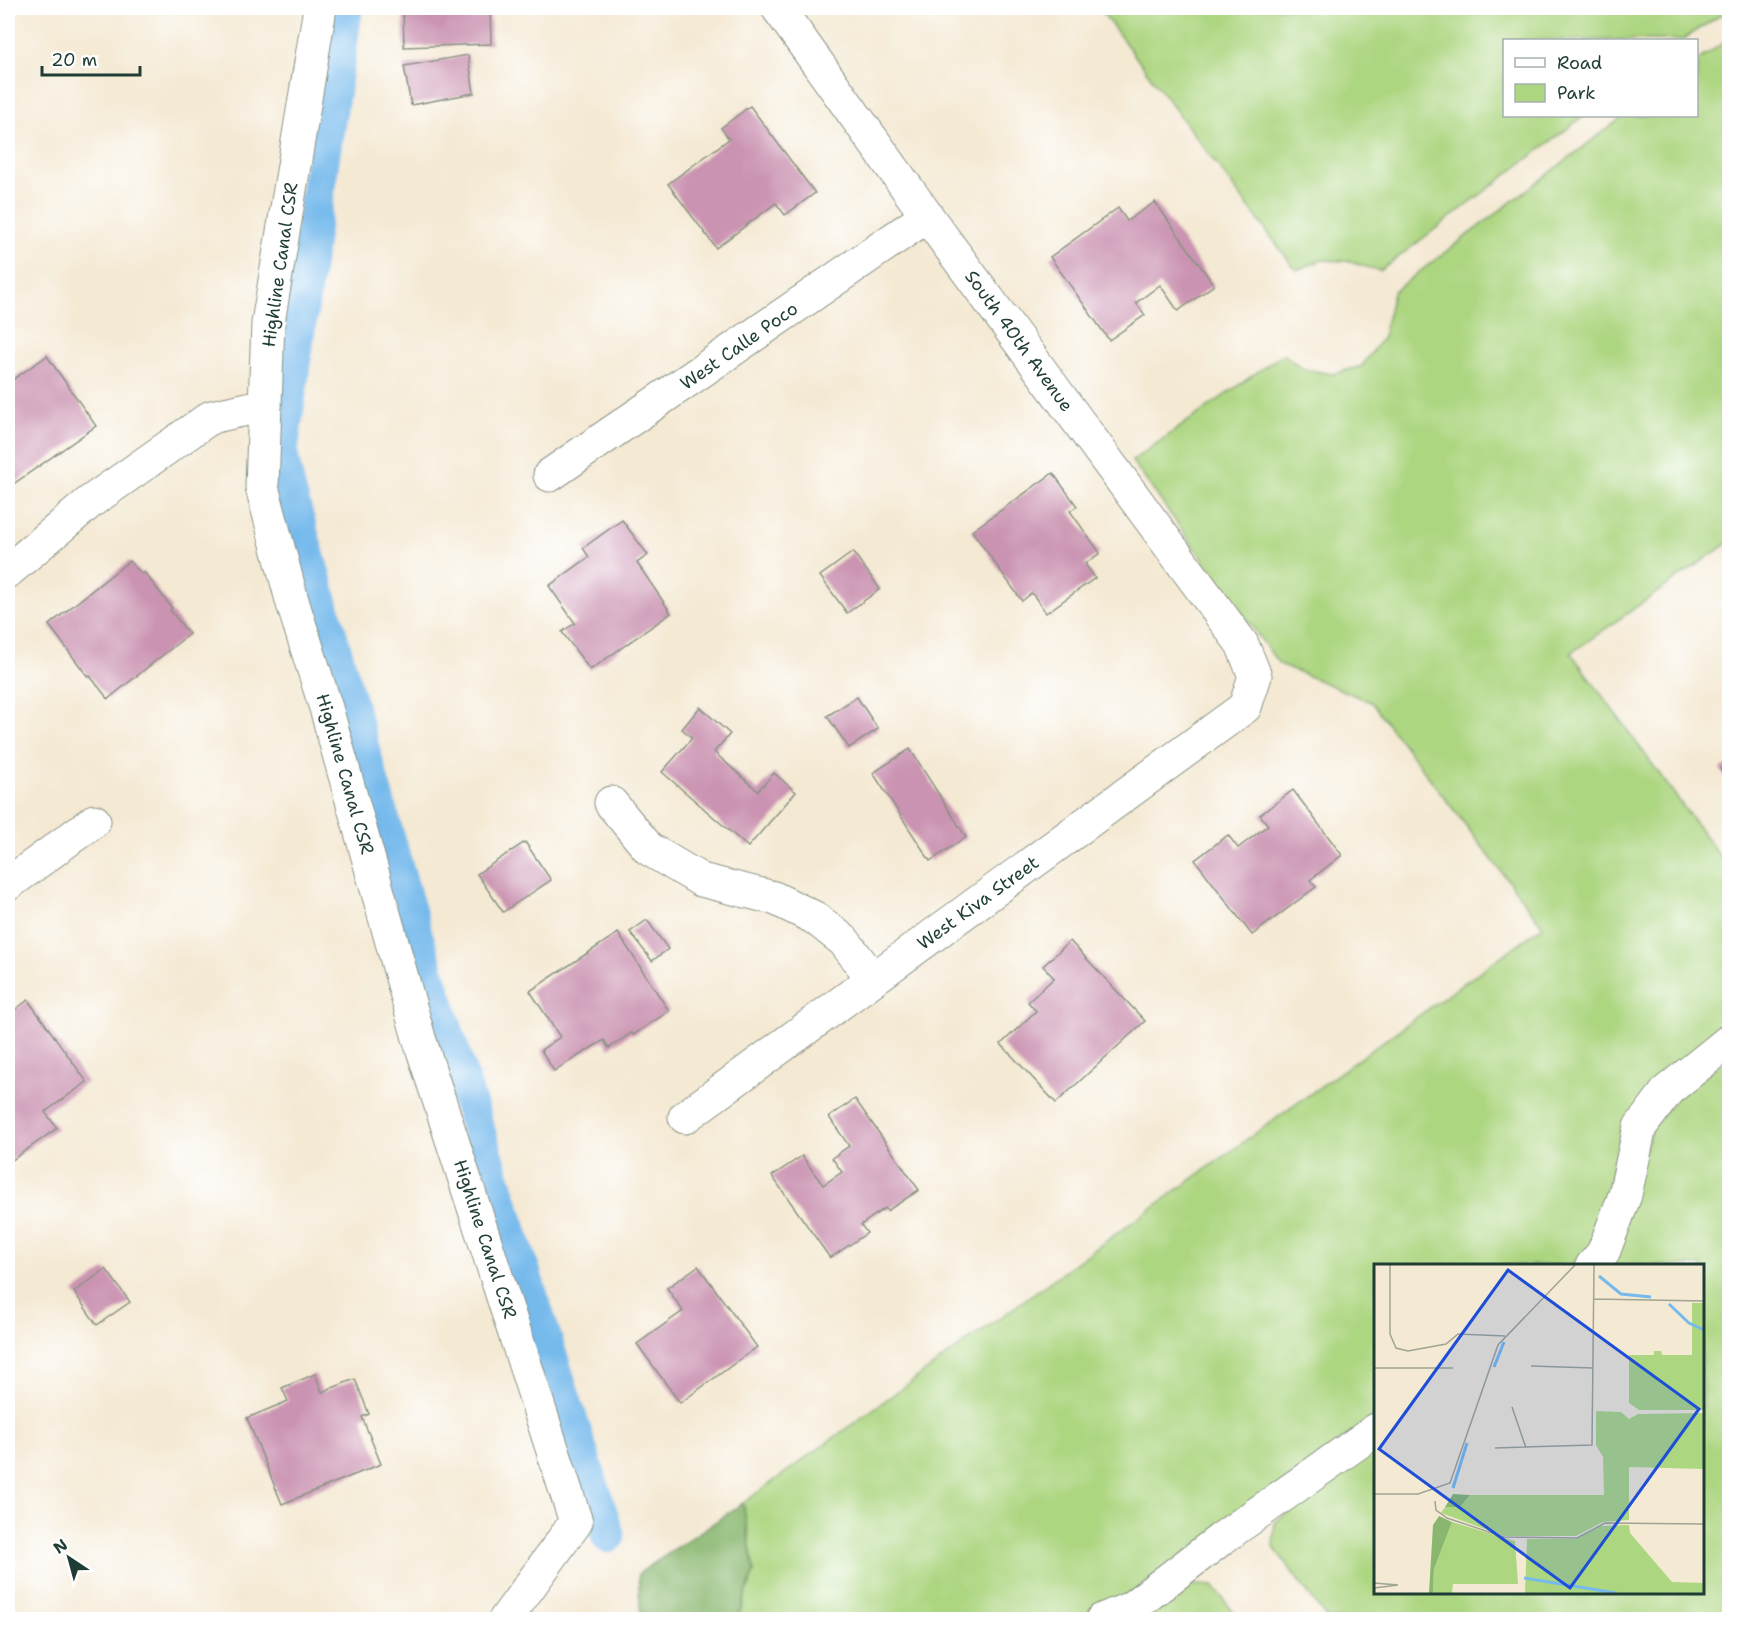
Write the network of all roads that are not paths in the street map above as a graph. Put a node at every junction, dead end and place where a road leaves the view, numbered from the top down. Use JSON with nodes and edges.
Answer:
{"nodes":[{"id":1,"x":320,"y":8,"type":"edge"},
{"id":2,"x":778,"y":8,"type":"edge"},
{"id":3,"x":927,"y":216,"type":"junction"},
{"id":4,"x":265,"y":405,"type":"junction"},
{"id":5,"x":550,"y":475,"type":"dead end"},
{"id":6,"x":8,"y":571,"type":"edge"},
{"id":7,"x":1255,"y":676,"type":"joint"},
{"id":8,"x":611,"y":803,"type":"dead end"},
{"id":9,"x":94,"y":821,"type":"dead end"},
{"id":10,"x":8,"y":884,"type":"edge"},
{"id":11,"x":873,"y":980,"type":"junction"},
{"id":12,"x":1730,"y":1040,"type":"edge"},
{"id":13,"x":685,"y":1117,"type":"dead end"},
{"id":14,"x":1594,"y":1264,"type":"edge"},
{"id":15,"x":1374,"y":1431,"type":"edge"},
{"id":16,"x":505,"y":1620,"type":"edge"},
{"id":17,"x":1102,"y":1620,"type":"edge"}],
"edges":[{"from":1,"to":4,"type":"street","name":"Highline Canal CSR"},
{"from":2,"to":3,"type":"street","name":"South 40th Avenue"},
{"from":3,"to":5,"type":"street","name":"West Calle Poco"},
{"from":3,"to":7,"type":"street","name":"South 40th Avenue"},
{"from":4,"to":6,"type":"street"},
{"from":4,"to":16,"type":"street","name":"Highline Canal CSR"},
{"from":7,"to":11,"type":"street","name":"West Kiva Street"},
{"from":8,"to":11,"type":"street"},
{"from":9,"to":10,"type":"street"},
{"from":11,"to":13,"type":"street","name":"West Kiva Street"},
{"from":12,"to":14,"type":"street"},
{"from":15,"to":17,"type":"street"}]}
